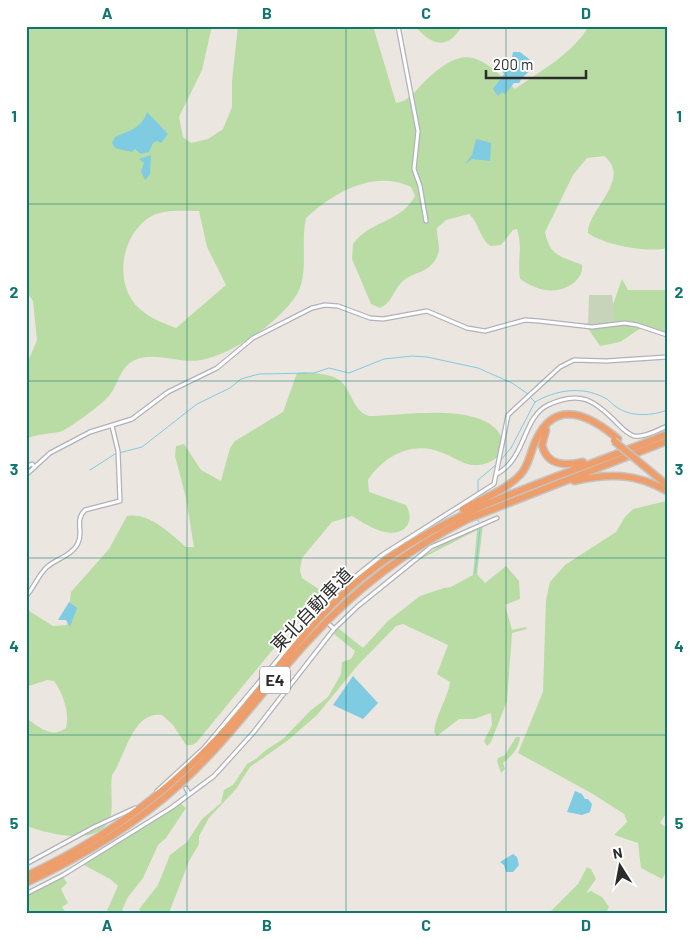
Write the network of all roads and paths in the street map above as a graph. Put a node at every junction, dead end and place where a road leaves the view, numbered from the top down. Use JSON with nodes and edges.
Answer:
{"nodes":[{"id":1,"x":398,"y":26,"type":"edge"},
{"id":2,"x":426,"y":220,"type":"dead end"},
{"id":3,"x":667,"y":335,"type":"edge"},
{"id":4,"x":667,"y":357,"type":"edge"},
{"id":5,"x":112,"y":426,"type":"junction"},
{"id":6,"x":667,"y":426,"type":"edge"},
{"id":7,"x":667,"y":434,"type":"edge"},
{"id":8,"x":616,"y":440,"type":"junction"},
{"id":9,"x":667,"y":442,"type":"edge"},
{"id":10,"x":601,"y":459,"type":"junction"},
{"id":11,"x":645,"y":465,"type":"junction"},
{"id":12,"x":26,"y":466,"type":"edge"},
{"id":13,"x":35,"y":467,"type":"junction"},
{"id":14,"x":496,"y":474,"type":"junction"},
{"id":15,"x":26,"y":476,"type":"edge"},
{"id":16,"x":667,"y":480,"type":"edge"},
{"id":17,"x":667,"y":485,"type":"edge"},
{"id":18,"x":667,"y":491,"type":"edge"},
{"id":19,"x":533,"y":493,"type":"junction"},
{"id":20,"x":497,"y":518,"type":"dead end"},
{"id":21,"x":414,"y":541,"type":"junction"},
{"id":22,"x":26,"y":596,"type":"edge"},
{"id":23,"x":330,"y":625,"type":"dead end"},
{"id":24,"x":334,"y":629,"type":"junction"},
{"id":25,"x":186,"y":788,"type":"dead end"},
{"id":26,"x":189,"y":794,"type":"junction"},
{"id":27,"x":26,"y":864,"type":"edge"},
{"id":28,"x":26,"y":876,"type":"edge"},
{"id":29,"x":26,"y":883,"type":"edge"},
{"id":30,"x":26,"y":894,"type":"edge"}],
"edges":[{"from":1,"to":2,"type":"street"},
{"from":3,"to":5,"type":"street"},
{"from":4,"to":14,"type":"street"},
{"from":5,"to":13,"type":"street"},
{"from":5,"to":22,"type":"street"},
{"from":6,"to":14,"type":"street"},
{"from":7,"to":10,"type":"highway","name":"東北自動車道","number":"E4"},
{"from":8,"to":10,"type":"highway"},
{"from":8,"to":11,"type":"highway","bridge":true},
{"from":8,"to":21,"type":"highway"},
{"from":9,"to":19,"type":"highway","name":"東北自動車道","number":"E4"},
{"from":10,"to":21,"type":"highway","name":"東北自動車道","number":"E4"},
{"from":11,"to":16,"type":"highway"},
{"from":11,"to":17,"type":"highway"},
{"from":12,"to":13,"type":"street"},
{"from":13,"to":15,"type":"street"},
{"from":14,"to":27,"type":"street"},
{"from":18,"to":19,"type":"highway"},
{"from":19,"to":29,"type":"highway","name":"東北自動車道","number":"E4"},
{"from":20,"to":24,"type":"street"},
{"from":21,"to":28,"type":"highway","name":"東北自動車道","number":"E4"},
{"from":23,"to":24,"type":"street"},
{"from":24,"to":26,"type":"street"},
{"from":25,"to":26,"type":"street"},
{"from":26,"to":30,"type":"street"}]}
